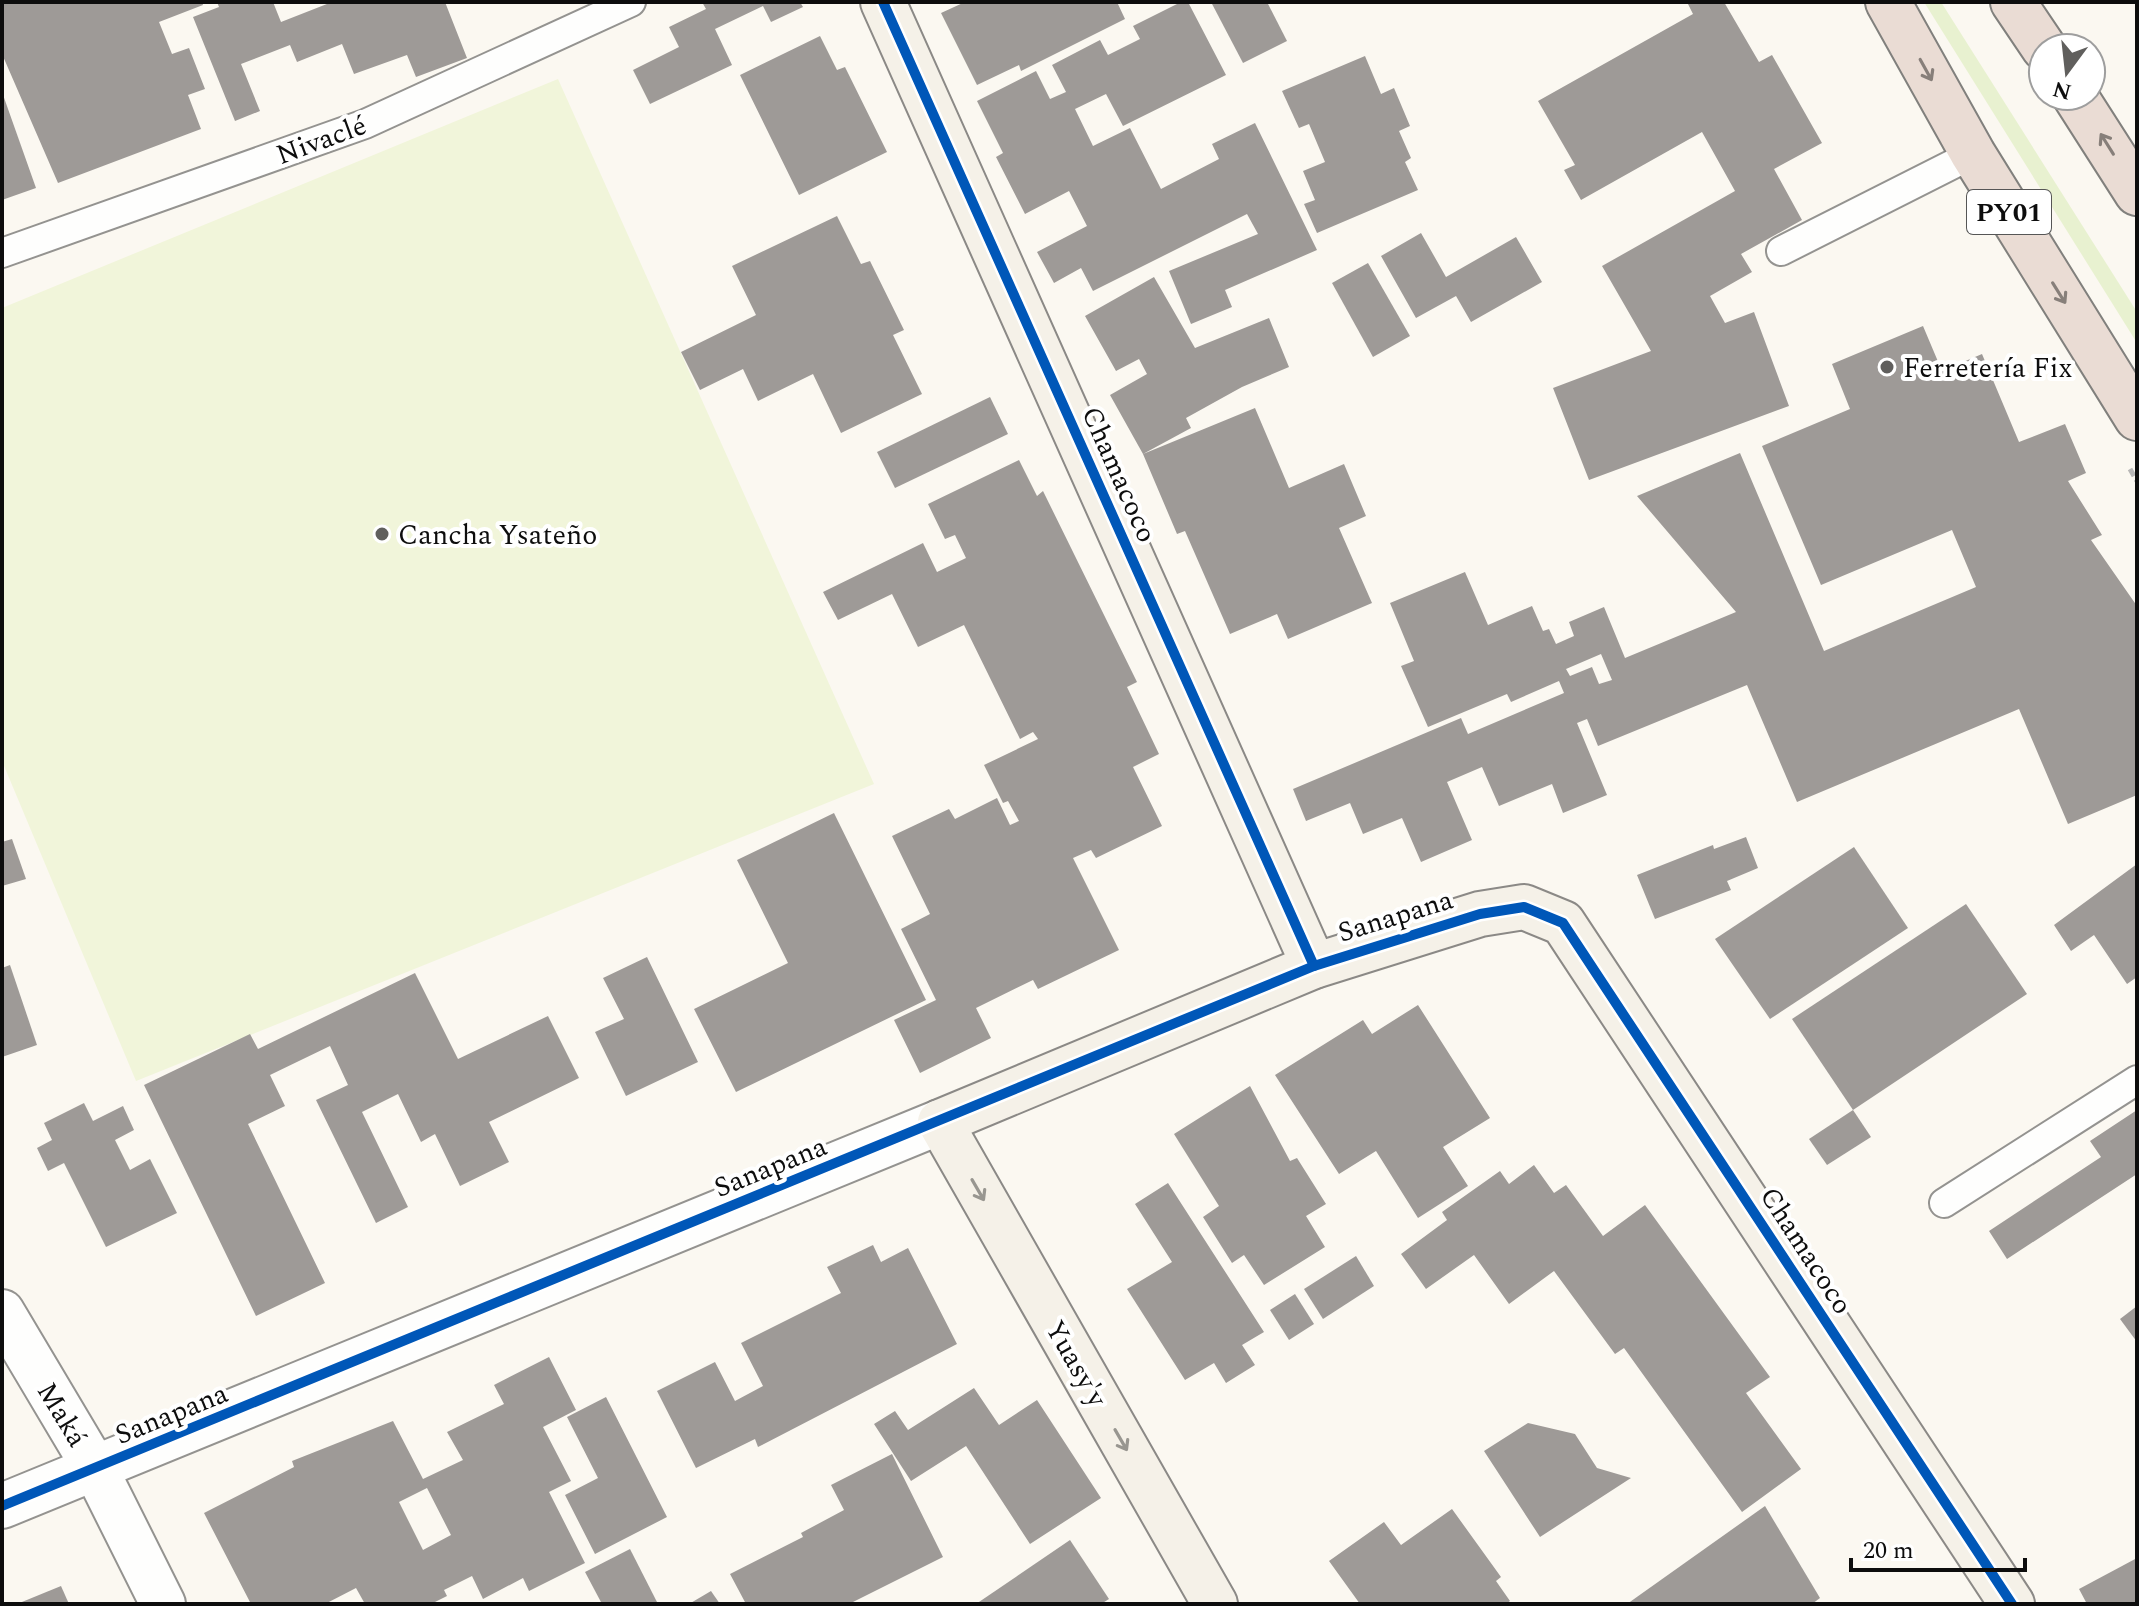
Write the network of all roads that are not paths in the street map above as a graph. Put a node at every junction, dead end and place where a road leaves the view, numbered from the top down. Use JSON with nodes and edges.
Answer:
{"nodes":[{"id":1,"x":631,"y":2,"type":"edge"},
{"id":2,"x":883,"y":2,"type":"edge"},
{"id":3,"x":1888,"y":2,"type":"edge"},
{"id":4,"x":2013,"y":2,"type":"edge"},
{"id":5,"x":2033,"y":32,"type":"edge"},
{"id":6,"x":2085,"y":112,"type":"edge"},
{"id":7,"x":1973,"y":154,"type":"junction"},
{"id":8,"x":2137,"y":193,"type":"edge"},
{"id":9,"x":1781,"y":251,"type":"dead end"},
{"id":10,"x":2,"y":253,"type":"edge"},
{"id":11,"x":2137,"y":418,"type":"edge"},
{"id":12,"x":1563,"y":923,"type":"joint"},
{"id":13,"x":1314,"y":966,"type":"junction"},
{"id":14,"x":2137,"y":1080,"type":"edge"},
{"id":15,"x":940,"y":1122,"type":"junction"},
{"id":16,"x":1944,"y":1203,"type":"dead end"},
{"id":17,"x":2,"y":1312,"type":"edge"},
{"id":18,"x":96,"y":1470,"type":"junction"},
{"id":19,"x":2,"y":1506,"type":"edge"},
{"id":20,"x":163,"y":1604,"type":"edge"},
{"id":21,"x":1215,"y":1604,"type":"edge"},
{"id":22,"x":2012,"y":1604,"type":"edge"}],
"edges":[{"from":1,"to":10,"type":"lane","name":"Nivaclé"},
{"from":2,"to":13,"type":"street","name":"Chamacoco"},
{"from":3,"to":7,"type":"highway","number":"PY01","one_way":true},
{"from":4,"to":5,"type":"highway"},
{"from":8,"to":6,"type":"highway","one_way":true},
{"from":7,"to":9,"type":"lane"},
{"from":7,"to":11,"type":"highway","number":"PY01","one_way":true},
{"from":12,"to":13,"type":"street","name":"Sanapana"},
{"from":12,"to":22,"type":"street","name":"Chamacoco"},
{"from":13,"to":15,"type":"street","name":"Sanapana"},
{"from":14,"to":16,"type":"lane"},
{"from":15,"to":18,"type":"street","name":"Sanapana"},
{"from":15,"to":21,"type":"street","name":"Yuasy'y","one_way":true},
{"from":17,"to":18,"type":"street","name":"Maká"},
{"from":18,"to":19,"type":"street","name":"Sanapana"},
{"from":18,"to":20,"type":"street","name":"Maká"}]}
